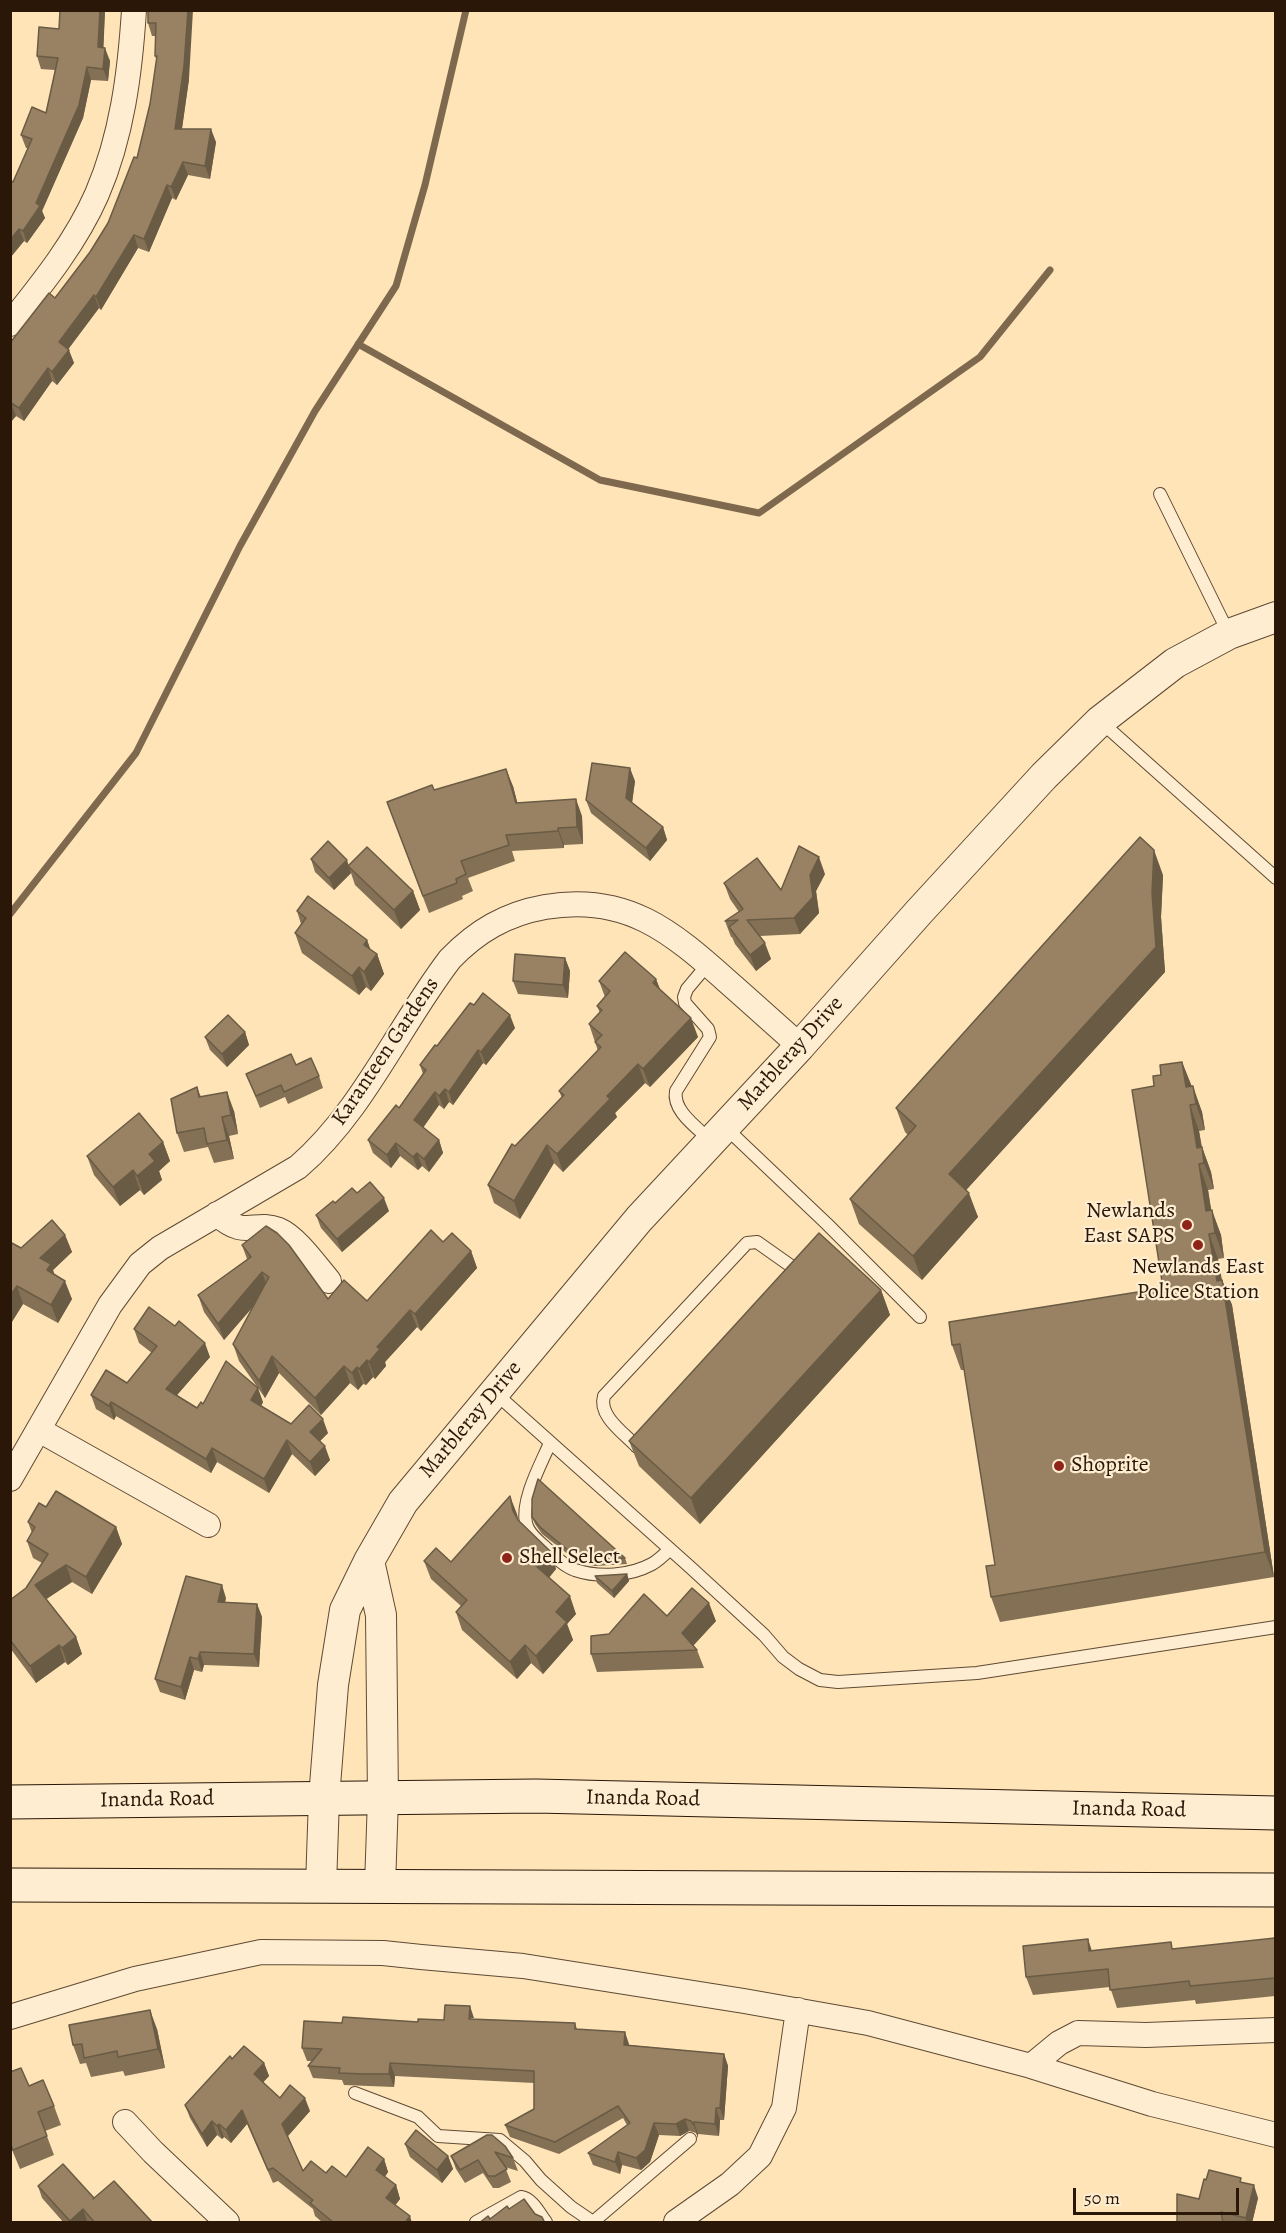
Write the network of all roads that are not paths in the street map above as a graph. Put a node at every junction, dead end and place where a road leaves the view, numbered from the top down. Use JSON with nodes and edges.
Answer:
{"nodes":[{"id":1,"x":134,"y":10,"type":"edge"},
{"id":2,"x":10,"y":324,"type":"edge"},
{"id":3,"x":1160,"y":494,"type":"dead end"},
{"id":4,"x":1275,"y":617,"type":"edge"},
{"id":5,"x":1228,"y":634,"type":"junction"},
{"id":6,"x":1100,"y":721,"type":"junction"},
{"id":7,"x":1275,"y":878,"type":"edge"},
{"id":8,"x":708,"y":964,"type":"junction"},
{"id":9,"x":800,"y":1046,"type":"junction"},
{"id":10,"x":718,"y":1134,"type":"junction"},
{"id":11,"x":217,"y":1214,"type":"junction"},
{"id":12,"x":791,"y":1266,"type":"edge"},
{"id":13,"x":329,"y":1281,"type":"dead end"},
{"id":14,"x":920,"y":1317,"type":"dead end"},
{"id":15,"x":494,"y":1391,"type":"junction"},
{"id":16,"x":39,"y":1430,"type":"junction"},
{"id":17,"x":550,"y":1443,"type":"junction"},
{"id":18,"x":637,"y":1447,"type":"edge"},
{"id":19,"x":10,"y":1479,"type":"edge"},
{"id":20,"x":208,"y":1525,"type":"dead end"},
{"id":21,"x":670,"y":1549,"type":"junction"},
{"id":22,"x":369,"y":1561,"type":"junction"},
{"id":23,"x":1275,"y":1627,"type":"edge"},
{"id":24,"x":324,"y":1798,"type":"junction"},
{"id":25,"x":383,"y":1798,"type":"junction"},
{"id":26,"x":10,"y":1802,"type":"edge"},
{"id":27,"x":1275,"y":1813,"type":"edge"},
{"id":28,"x":10,"y":1885,"type":"edge"},
{"id":29,"x":321,"y":1886,"type":"junction"},
{"id":30,"x":380,"y":1886,"type":"junction"},
{"id":31,"x":1275,"y":1890,"type":"edge"},
{"id":32,"x":798,"y":2010,"type":"junction"},
{"id":33,"x":10,"y":2017,"type":"edge"},
{"id":34,"x":1275,"y":2030,"type":"edge"},
{"id":35,"x":1031,"y":2066,"type":"junction"},
{"id":36,"x":355,"y":2093,"type":"dead end"},
{"id":37,"x":125,"y":2122,"type":"dead end"},
{"id":38,"x":1275,"y":2135,"type":"edge"},
{"id":39,"x":690,"y":2139,"type":"dead end"},
{"id":40,"x":593,"y":2222,"type":"edge"},
{"id":41,"x":227,"y":2223,"type":"edge"},
{"id":42,"x":476,"y":2223,"type":"edge"},
{"id":43,"x":546,"y":2223,"type":"edge"},
{"id":44,"x":676,"y":2223,"type":"edge"}],
"edges":[{"from":1,"to":2,"type":"street"},
{"from":3,"to":5,"type":"lane"},
{"from":4,"to":5,"type":"street","name":"Marbleray Drive"},
{"from":5,"to":6,"type":"street","name":"Marbleray Drive"},
{"from":6,"to":7,"type":"lane"},
{"from":6,"to":9,"type":"street","name":"Marbleray Drive"},
{"from":8,"to":9,"type":"street","name":"Karanteen Gardens"},
{"from":8,"to":10,"type":"lane"},
{"from":8,"to":11,"type":"street","name":"Karanteen Gardens"},
{"from":9,"to":10,"type":"street","name":"Marbleray Drive"},
{"from":10,"to":14,"type":"lane"},
{"from":10,"to":15,"type":"street","name":"Marbleray Drive"},
{"from":11,"to":13,"type":"street"},
{"from":11,"to":16,"type":"street","name":"Karanteen Gardens"},
{"from":12,"to":18,"type":"lane"},
{"from":15,"to":17,"type":"lane"},
{"from":15,"to":22,"type":"street","name":"Marbleray Drive"},
{"from":16,"to":19,"type":"street","name":"Karanteen Gardens"},
{"from":16,"to":20,"type":"street"},
{"from":17,"to":21,"type":"lane"},
{"from":17,"to":21,"type":"lane"},
{"from":21,"to":23,"type":"lane"},
{"from":22,"to":24,"type":"street","name":"Marbleray Drive"},
{"from":22,"to":25,"type":"street"},
{"from":24,"to":25,"type":"main road","name":"Inanda Road"},
{"from":24,"to":26,"type":"main road","name":"Inanda Road"},
{"from":24,"to":29,"type":"street","name":"Marbleray Drive"},
{"from":25,"to":27,"type":"main road","name":"Inanda Road"},
{"from":25,"to":30,"type":"street"},
{"from":28,"to":29,"type":"main road"},
{"from":29,"to":30,"type":"main road"},
{"from":30,"to":31,"type":"main road"},
{"from":32,"to":33,"type":"street"},
{"from":32,"to":35,"type":"street"},
{"from":32,"to":44,"type":"street"},
{"from":34,"to":35,"type":"street"},
{"from":35,"to":38,"type":"street"},
{"from":36,"to":40,"type":"lane"},
{"from":37,"to":41,"type":"street"},
{"from":39,"to":40,"type":"lane"},
{"from":42,"to":43,"type":"lane"}]}
